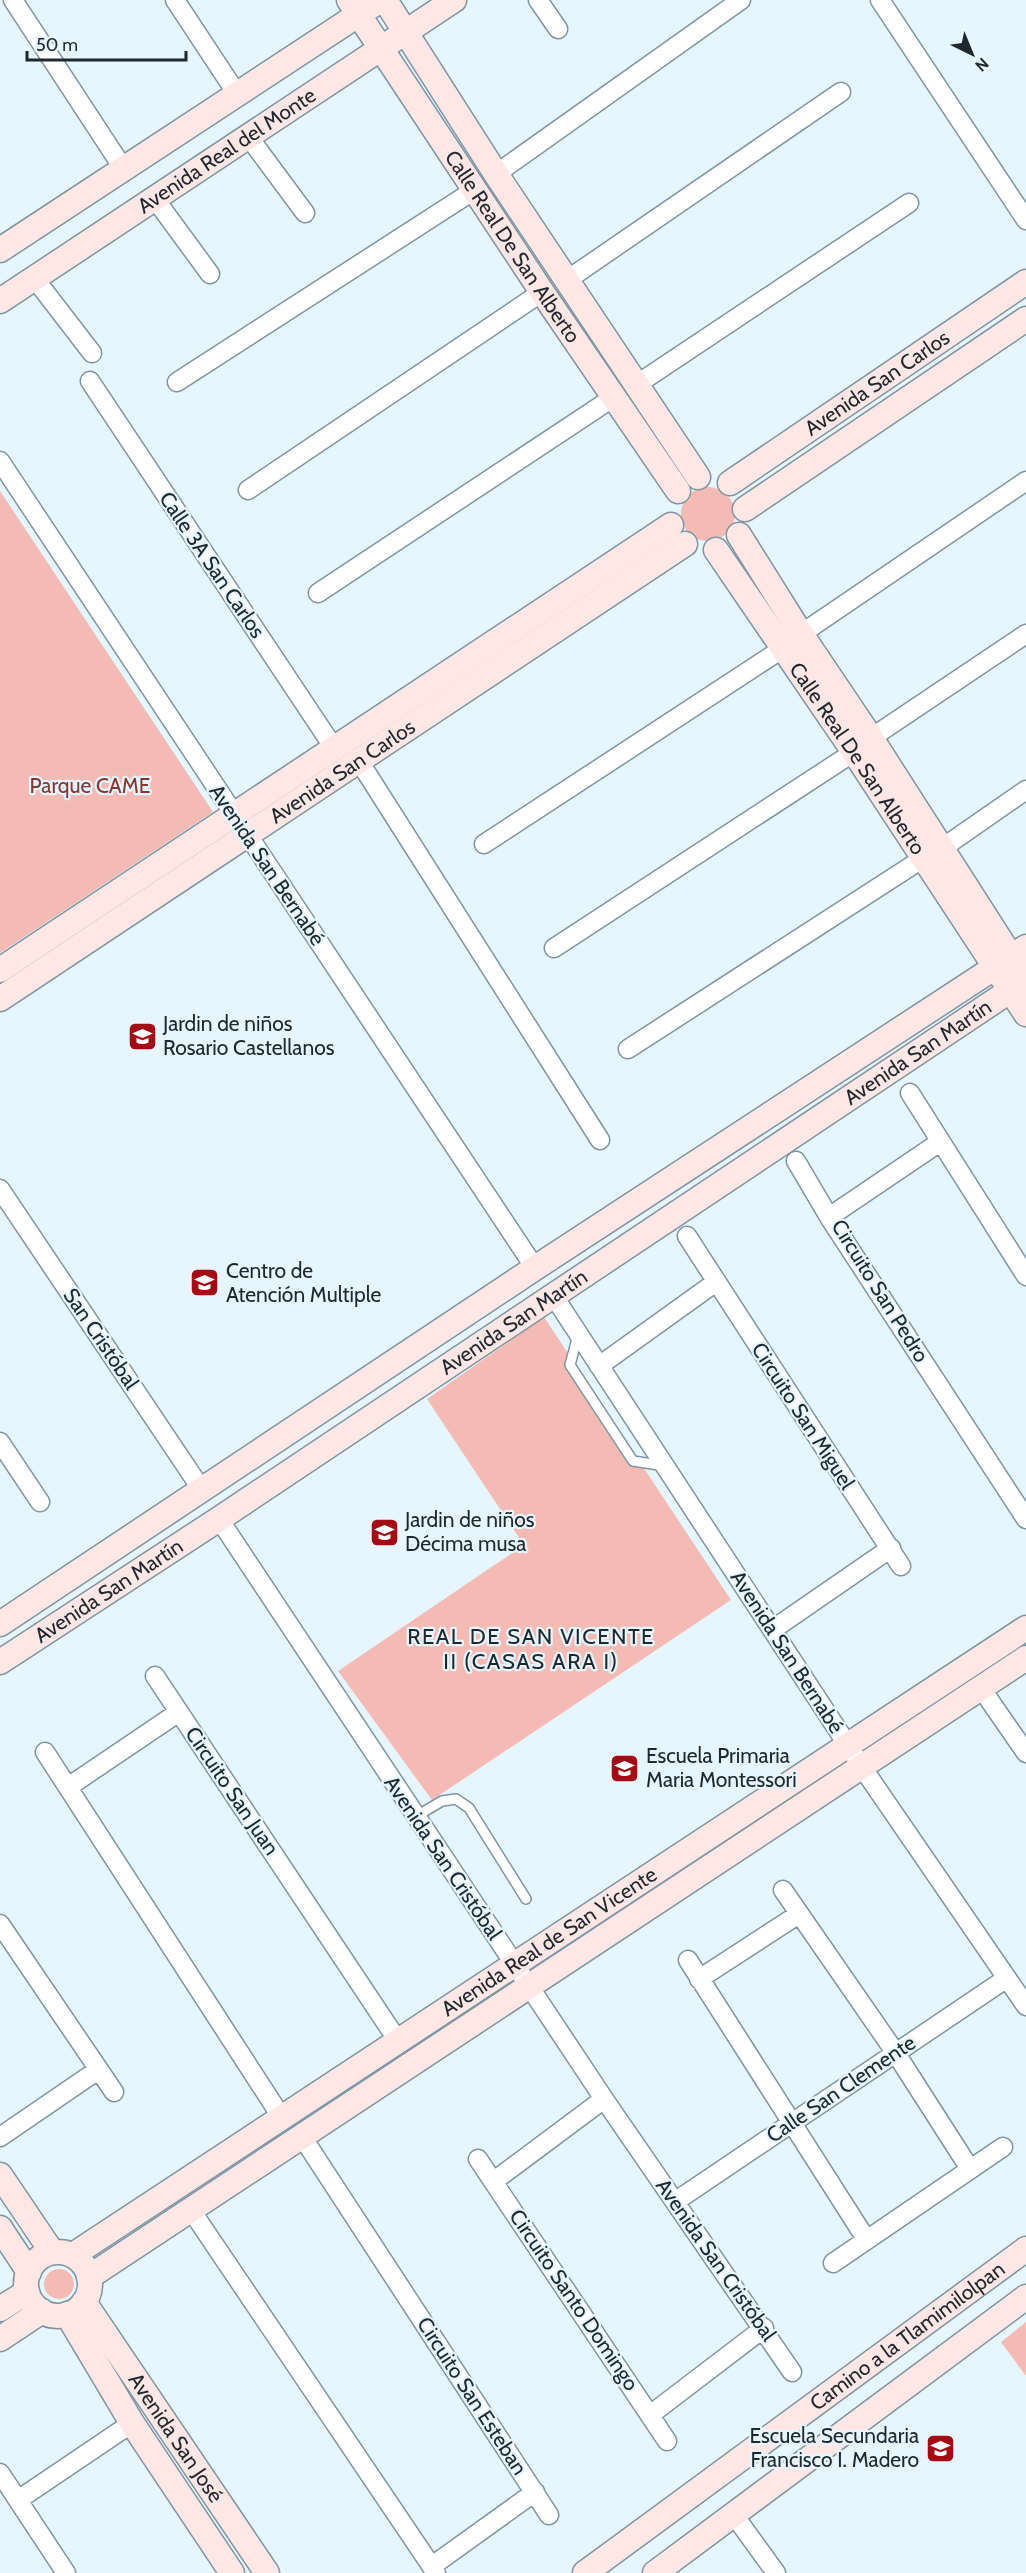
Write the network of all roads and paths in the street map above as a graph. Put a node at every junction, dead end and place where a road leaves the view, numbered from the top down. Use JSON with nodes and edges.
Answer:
{"nodes":[{"id":1,"x":13,"y":0,"type":"edge"},
{"id":2,"x":175,"y":0,"type":"edge"},
{"id":3,"x":380,"y":0,"type":"edge"},
{"id":4,"x":385,"y":0,"type":"edge"},
{"id":5,"x":454,"y":0,"type":"edge"},
{"id":6,"x":538,"y":0,"type":"edge"},
{"id":7,"x":741,"y":0,"type":"edge"},
{"id":8,"x":880,"y":0,"type":"edge"},
{"id":9,"x":354,"y":7,"type":"edge"},
{"id":10,"x":558,"y":29,"type":"dead end"},
{"id":11,"x":405,"y":32,"type":"junction"},
{"id":12,"x":382,"y":47,"type":"junction"},
{"id":13,"x":841,"y":92,"type":"dead end"},
{"id":14,"x":237,"y":94,"type":"junction"},
{"id":15,"x":248,"y":136,"type":"junction"},
{"id":16,"x":123,"y":168,"type":"junction"},
{"id":17,"x":496,"y":174,"type":"junction"},
{"id":18,"x":476,"y":189,"type":"junction"},
{"id":19,"x":155,"y":199,"type":"junction"},
{"id":20,"x":909,"y":203,"type":"dead end"},
{"id":21,"x":305,"y":213,"type":"dead end"},
{"id":22,"x":1026,"y":220,"type":"edge"},
{"id":23,"x":0,"y":250,"type":"edge"},
{"id":24,"x":210,"y":274,"type":"dead end"},
{"id":25,"x":35,"y":279,"type":"junction"},
{"id":26,"x":567,"y":280,"type":"junction"},
{"id":27,"x":1026,"y":282,"type":"edge"},
{"id":28,"x":542,"y":292,"type":"junction"},
{"id":29,"x":0,"y":301,"type":"edge"},
{"id":30,"x":1026,"y":319,"type":"edge"},
{"id":31,"x":92,"y":353,"type":"dead end"},
{"id":32,"x":90,"y":381,"type":"dead end"},
{"id":33,"x":177,"y":382,"type":"dead end"},
{"id":34,"x":636,"y":385,"type":"junction"},
{"id":35,"x":614,"y":397,"type":"junction"},
{"id":36,"x":0,"y":461,"type":"edge"},
{"id":37,"x":698,"y":477,"type":"junction"},
{"id":38,"x":1026,"y":481,"type":"edge"},
{"id":39,"x":730,"y":483,"type":"junction"},
{"id":40,"x":248,"y":490,"type":"dead end"},
{"id":41,"x":678,"y":491,"type":"junction"},
{"id":42,"x":746,"y":509,"type":"junction"},
{"id":43,"x":678,"y":534,"type":"junction"},
{"id":44,"x":739,"y":535,"type":"junction"},
{"id":45,"x":716,"y":550,"type":"junction"},
{"id":46,"x":318,"y":592,"type":"dead end"},
{"id":47,"x":801,"y":634,"type":"junction"},
{"id":48,"x":1026,"y":634,"type":"edge"},
{"id":49,"x":782,"y":649,"type":"junction"},
{"id":50,"x":862,"y":745,"type":"junction"},
{"id":51,"x":334,"y":748,"type":"junction"},
{"id":52,"x":358,"y":761,"type":"junction"},
{"id":53,"x":1026,"y":790,"type":"edge"},
{"id":54,"x":233,"y":815,"type":"junction"},
{"id":55,"x":247,"y":835,"type":"junction"},
{"id":56,"x":484,"y":843,"type":"dead end"},
{"id":57,"x":932,"y":854,"type":"junction"},
{"id":58,"x":554,"y":948,"type":"dead end"},
{"id":59,"x":1011,"y":958,"type":"edge"},
{"id":60,"x":0,"y":970,"type":"edge"},
{"id":61,"x":1018,"y":986,"type":"edge"},
{"id":62,"x":0,"y":999,"type":"edge"},
{"id":63,"x":1026,"y":1014,"type":"edge"},
{"id":64,"x":628,"y":1049,"type":"dead end"},
{"id":65,"x":910,"y":1093,"type":"dead end"},
{"id":66,"x":600,"y":1140,"type":"dead end"},
{"id":67,"x":940,"y":1142,"type":"junction"},
{"id":68,"x":796,"y":1161,"type":"dead end"},
{"id":69,"x":0,"y":1189,"type":"edge"},
{"id":70,"x":829,"y":1217,"type":"junction"},
{"id":71,"x":687,"y":1236,"type":"dead end"},
{"id":72,"x":535,"y":1268,"type":"junction"},
{"id":73,"x":1026,"y":1276,"type":"edge"},
{"id":74,"x":716,"y":1282,"type":"junction"},
{"id":75,"x":553,"y":1295,"type":"junction"},
{"id":76,"x":578,"y":1334,"type":"junction"},
{"id":77,"x":599,"y":1366,"type":"junction"},
{"id":78,"x":0,"y":1442,"type":"edge"},
{"id":79,"x":664,"y":1466,"type":"junction"},
{"id":80,"x":202,"y":1490,"type":"junction"},
{"id":81,"x":40,"y":1502,"type":"dead end"},
{"id":82,"x":219,"y":1519,"type":"junction"},
{"id":83,"x":1026,"y":1519,"type":"edge"},
{"id":84,"x":891,"y":1548,"type":"junction"},
{"id":85,"x":901,"y":1566,"type":"dead end"},
{"id":86,"x":0,"y":1624,"type":"edge"},
{"id":87,"x":1026,"y":1628,"type":"edge"},
{"id":88,"x":772,"y":1630,"type":"junction"},
{"id":89,"x":1026,"y":1658,"type":"edge"},
{"id":90,"x":0,"y":1662,"type":"edge"},
{"id":91,"x":155,"y":1676,"type":"dead end"},
{"id":92,"x":981,"y":1688,"type":"junction"},
{"id":93,"x":179,"y":1712,"type":"junction"},
{"id":94,"x":848,"y":1745,"type":"junction"},
{"id":95,"x":45,"y":1752,"type":"dead end"},
{"id":96,"x":1026,"y":1753,"type":"edge"},
{"id":97,"x":862,"y":1767,"type":"junction"},
{"id":98,"x":68,"y":1787,"type":"junction"},
{"id":99,"x":415,"y":1817,"type":"junction"},
{"id":100,"x":783,"y":1890,"type":"dead end"},
{"id":101,"x":526,"y":1899,"type":"dead end"},
{"id":102,"x":799,"y":1914,"type":"junction"},
{"id":103,"x":0,"y":1924,"type":"edge"},
{"id":104,"x":688,"y":1960,"type":"dead end"},
{"id":105,"x":515,"y":1965,"type":"junction"},
{"id":106,"x":1007,"y":1978,"type":"junction"},
{"id":107,"x":699,"y":1979,"type":"junction"},
{"id":108,"x":529,"y":1986,"type":"junction"},
{"id":109,"x":1026,"y":2006,"type":"edge"},
{"id":110,"x":398,"y":2041,"type":"junction"},
{"id":111,"x":896,"y":2052,"type":"junction"},
{"id":112,"x":98,"y":2070,"type":"junction"},
{"id":113,"x":114,"y":2092,"type":"dead end"},
{"id":114,"x":604,"y":2099,"type":"junction"},
{"id":115,"x":282,"y":2118,"type":"junction"},
{"id":116,"x":790,"y":2124,"type":"junction"},
{"id":117,"x":301,"y":2135,"type":"junction"},
{"id":118,"x":0,"y":2138,"type":"edge"},
{"id":119,"x":1003,"y":2147,"type":"dead end"},
{"id":120,"x":478,"y":2159,"type":"dead end"},
{"id":121,"x":970,"y":2169,"type":"junction"},
{"id":122,"x":0,"y":2175,"type":"edge"},
{"id":123,"x":494,"y":2181,"type":"junction"},
{"id":124,"x":676,"y":2201,"type":"junction"},
{"id":125,"x":190,"y":2210,"type":"junction"},
{"id":126,"x":0,"y":2228,"type":"edge"},
{"id":127,"x":866,"y":2239,"type":"junction"},
{"id":128,"x":1026,"y":2249,"type":"edge"},
{"id":129,"x":63,"y":2254,"type":"junction"},
{"id":130,"x":833,"y":2263,"type":"dead end"},
{"id":131,"x":89,"y":2277,"type":"junction"},
{"id":132,"x":28,"y":2282,"type":"junction"},
{"id":133,"x":1026,"y":2297,"type":"edge"},
{"id":134,"x":76,"y":2308,"type":"junction"},
{"id":135,"x":0,"y":2309,"type":"edge"},
{"id":136,"x":42,"y":2311,"type":"junction"},
{"id":137,"x":764,"y":2328,"type":"junction"},
{"id":138,"x":0,"y":2339,"type":"edge"},
{"id":139,"x":792,"y":2372,"type":"dead end"},
{"id":140,"x":650,"y":2415,"type":"junction"},
{"id":141,"x":132,"y":2423,"type":"junction"},
{"id":142,"x":667,"y":2440,"type":"dead end"},
{"id":143,"x":0,"y":2473,"type":"edge"},
{"id":144,"x":535,"y":2492,"type":"junction"},
{"id":145,"x":18,"y":2500,"type":"junction"},
{"id":146,"x":549,"y":2515,"type":"dead end"},
{"id":147,"x":734,"y":2515,"type":"junction"},
{"id":148,"x":434,"y":2570,"type":"edge"},
{"id":149,"x":66,"y":2573,"type":"edge"},
{"id":150,"x":232,"y":2573,"type":"edge"},
{"id":151,"x":267,"y":2573,"type":"edge"},
{"id":152,"x":585,"y":2573,"type":"edge"},
{"id":153,"x":655,"y":2573,"type":"edge"},
{"id":154,"x":776,"y":2573,"type":"edge"}],
"edges":[{"from":1,"to":16,"type":"street"},
{"from":2,"to":14,"type":"street"},
{"from":3,"to":9,"type":"street","name":"Avenida Real del Monte"},
{"from":4,"to":11,"type":"street","name":"Calle Real De San Alberto"},
{"from":5,"to":11,"type":"street","name":"Avenida Real del Monte"},
{"from":6,"to":10,"type":"street"},
{"from":7,"to":17,"type":"street"},
{"from":8,"to":22,"type":"street"},
{"from":9,"to":12,"type":"street","name":"Calle Real De San Alberto"},
{"from":9,"to":14,"type":"street","name":"Avenida Real del Monte"},
{"from":11,"to":12,"type":"street","name":"Avenida Real del Monte"},
{"from":11,"to":17,"type":"street","name":"Calle Real De San Alberto"},
{"from":12,"to":15,"type":"street","name":"Avenida Real del Monte"},
{"from":12,"to":18,"type":"street","name":"Calle Real De San Alberto"},
{"from":13,"to":26,"type":"street"},
{"from":14,"to":16,"type":"street","name":"Avenida Real del Monte"},
{"from":15,"to":19,"type":"street","name":"Avenida Real del Monte"},
{"from":15,"to":21,"type":"street"},
{"from":16,"to":23,"type":"street","name":"Avenida Real del Monte"},
{"from":17,"to":26,"type":"street","name":"Calle Real De San Alberto"},
{"from":18,"to":28,"type":"street","name":"Calle Real De San Alberto"},
{"from":18,"to":33,"type":"street"},
{"from":19,"to":24,"type":"street"},
{"from":19,"to":25,"type":"street","name":"Avenida Real del Monte"},
{"from":20,"to":34,"type":"street"},
{"from":25,"to":29,"type":"street","name":"Avenida Real del Monte"},
{"from":25,"to":31,"type":"street"},
{"from":26,"to":34,"type":"street","name":"Calle Real De San Alberto"},
{"from":27,"to":39,"type":"street","name":"Avenida San Carlos"},
{"from":28,"to":35,"type":"street","name":"Calle Real De San Alberto"},
{"from":28,"to":40,"type":"street"},
{"from":30,"to":42,"type":"street","name":"Avenida San Carlos"},
{"from":32,"to":51,"type":"street","name":"Calle 3A San Carlos"},
{"from":34,"to":37,"type":"street","name":"Calle Real De San Alberto"},
{"from":35,"to":41,"type":"street","name":"Calle Real De San Alberto"},
{"from":35,"to":46,"type":"street"},
{"from":36,"to":54,"type":"street","name":"Avenida San Bernabé"},
{"from":37,"to":39,"type":"street"},
{"from":37,"to":41,"type":"street"},
{"from":38,"to":47,"type":"street"},
{"from":39,"to":42,"type":"street"},
{"from":41,"to":43,"type":"street"},
{"from":42,"to":44,"type":"street"},
{"from":43,"to":45,"type":"street"},
{"from":43,"to":51,"type":"street","name":"Avenida San Carlos"},
{"from":43,"to":52,"type":"street","name":"Avenida San Carlos"},
{"from":44,"to":45,"type":"street"},
{"from":44,"to":47,"type":"street","name":"Calle Real De San Alberto"},
{"from":45,"to":49,"type":"street","name":"Calle Real De San Alberto"},
{"from":47,"to":50,"type":"street","name":"Calle Real De San Alberto"},
{"from":48,"to":50,"type":"street"},
{"from":49,"to":50,"type":"street","name":"Calle Real De San Alberto"},
{"from":49,"to":56,"type":"street"},
{"from":50,"to":57,"type":"street","name":"Calle Real De San Alberto"},
{"from":50,"to":58,"type":"street"},
{"from":51,"to":54,"type":"street","name":"Avenida San Carlos"},
{"from":52,"to":55,"type":"street","name":"Avenida San Carlos"},
{"from":52,"to":66,"type":"street"},
{"from":53,"to":57,"type":"street"},
{"from":54,"to":55,"type":"street","name":"Avenida San Bernabé"},
{"from":54,"to":60,"type":"street","name":"Avenida San Carlos"},
{"from":55,"to":62,"type":"street","name":"Avenida San Carlos"},
{"from":55,"to":72,"type":"street","name":"Avenida San Bernabé"},
{"from":57,"to":59,"type":"street","name":"Calle Real De San Alberto"},
{"from":57,"to":64,"type":"street"},
{"from":59,"to":61,"type":"street","name":"Calle Real De San Alberto"},
{"from":59,"to":72,"type":"street","name":"Avenida San Martín"},
{"from":61,"to":63,"type":"street","name":"Calle Real De San Alberto"},
{"from":61,"to":75,"type":"street","name":"Avenida San Martín"},
{"from":65,"to":67,"type":"street"},
{"from":67,"to":70,"type":"street","name":"Circuito San Pedro"},
{"from":67,"to":73,"type":"street"},
{"from":68,"to":70,"type":"street"},
{"from":69,"to":80,"type":"street","name":"San Cristóbal"},
{"from":70,"to":83,"type":"street","name":"Circuito San Pedro"},
{"from":71,"to":74,"type":"street","name":"Circuito San Miguel"},
{"from":72,"to":80,"type":"street","name":"Avenida San Martín"},
{"from":74,"to":77,"type":"street"},
{"from":74,"to":84,"type":"street","name":"Circuito San Miguel"},
{"from":75,"to":76,"type":"street","name":"Avenida San Bernabé"},
{"from":75,"to":82,"type":"street","name":"Avenida San Martín"},
{"from":76,"to":77,"type":"street","name":"Avenida San Bernabé"},
{"from":76,"to":79,"type":"lane"},
{"from":77,"to":79,"type":"street","name":"Avenida San Bernabé"},
{"from":78,"to":81,"type":"street"},
{"from":79,"to":88,"type":"street","name":"Avenida San Bernabé"},
{"from":80,"to":86,"type":"street","name":"Avenida San Martín"},
{"from":82,"to":90,"type":"street","name":"Avenida San Martín"},
{"from":82,"to":99,"type":"street","name":"Avenida San Cristóbal"},
{"from":84,"to":85,"type":"street","name":"Circuito San Miguel"},
{"from":84,"to":88,"type":"street"},
{"from":87,"to":94,"type":"street","name":"Avenida Real de San Vicente"},
{"from":88,"to":94,"type":"street","name":"Avenida San Bernabé"},
{"from":89,"to":92,"type":"street","name":"Avenida Real de San Vicente"},
{"from":91,"to":93,"type":"street"},
{"from":92,"to":96,"type":"street"},
{"from":92,"to":97,"type":"street","name":"Avenida Real de San Vicente"},
{"from":93,"to":98,"type":"street","name":"Circuito San Juan"},
{"from":93,"to":110,"type":"street","name":"Circuito San Juan"},
{"from":94,"to":97,"type":"street","name":"Avenida San Bernabé"},
{"from":94,"to":105,"type":"street","name":"Avenida Real de San Vicente"},
{"from":95,"to":98,"type":"street"},
{"from":97,"to":106,"type":"street","name":"Avenida San Bernabé"},
{"from":97,"to":108,"type":"street","name":"Avenida Real de San Vicente"},
{"from":98,"to":115,"type":"street"},
{"from":99,"to":101,"type":"lane"},
{"from":99,"to":105,"type":"street","name":"Avenida San Cristóbal"},
{"from":100,"to":102,"type":"street"},
{"from":102,"to":107,"type":"street"},
{"from":102,"to":111,"type":"street"},
{"from":103,"to":112,"type":"street"},
{"from":104,"to":107,"type":"street"},
{"from":105,"to":108,"type":"street","name":"Avenida San Cristóbal"},
{"from":105,"to":110,"type":"street","name":"Avenida Real de San Vicente"},
{"from":106,"to":109,"type":"street","name":"Avenida San Bernabé"},
{"from":106,"to":111,"type":"street","name":"Calle San Clemente"},
{"from":107,"to":116,"type":"street"},
{"from":108,"to":114,"type":"street","name":"Avenida San Cristóbal"},
{"from":108,"to":117,"type":"street","name":"Avenida Real de San Vicente"},
{"from":110,"to":115,"type":"street","name":"Avenida Real de San Vicente"},
{"from":111,"to":116,"type":"street","name":"Calle San Clemente"},
{"from":111,"to":121,"type":"street"},
{"from":112,"to":113,"type":"street"},
{"from":112,"to":118,"type":"street"},
{"from":114,"to":123,"type":"street"},
{"from":114,"to":124,"type":"street","name":"Avenida San Cristóbal"},
{"from":115,"to":129,"type":"street","name":"Avenida Real de San Vicente"},
{"from":116,"to":124,"type":"street","name":"Calle San Clemente"},
{"from":116,"to":127,"type":"street"},
{"from":117,"to":125,"type":"street","name":"Avenida Real de San Vicente"},
{"from":117,"to":144,"type":"street","name":"Circuito San Esteban"},
{"from":119,"to":121,"type":"street"},
{"from":120,"to":123,"type":"street","name":"Circuito Santo Domingo"},
{"from":121,"to":127,"type":"street"},
{"from":122,"to":129,"type":"street"},
{"from":123,"to":140,"type":"street","name":"Circuito Santo Domingo"},
{"from":124,"to":137,"type":"street","name":"Avenida San Cristóbal"},
{"from":125,"to":131,"type":"street","name":"Avenida Real de San Vicente"},
{"from":125,"to":148,"type":"street","name":"Circuito San Esteban"},
{"from":126,"to":132,"type":"street"},
{"from":127,"to":130,"type":"street"},
{"from":128,"to":152,"type":"street","name":"Camino a la Tlamimilolpan"},
{"from":129,"to":131,"type":"street"},
{"from":129,"to":132,"type":"street"},
{"from":131,"to":134,"type":"street"},
{"from":132,"to":135,"type":"street"},
{"from":132,"to":136,"type":"street"},
{"from":133,"to":147,"type":"street","name":"Camino a la Tlamimilolpan"},
{"from":134,"to":136,"type":"street"},
{"from":134,"to":141,"type":"street","name":"Avenida San José"},
{"from":134,"to":151,"type":"street","name":"Avenida San José"},
{"from":136,"to":138,"type":"street"},
{"from":137,"to":139,"type":"street","name":"Avenida San Cristóbal"},
{"from":137,"to":140,"type":"street","name":"Circuito Santo Domingo"},
{"from":140,"to":142,"type":"street"},
{"from":141,"to":145,"type":"street"},
{"from":141,"to":150,"type":"street","name":"Avenida San José"},
{"from":143,"to":145,"type":"street"},
{"from":144,"to":146,"type":"street"},
{"from":144,"to":148,"type":"street","name":"Circuito San Esteban"},
{"from":145,"to":149,"type":"street"},
{"from":147,"to":153,"type":"street","name":"Camino a la Tlamimilolpan"},
{"from":147,"to":154,"type":"street"}]}
